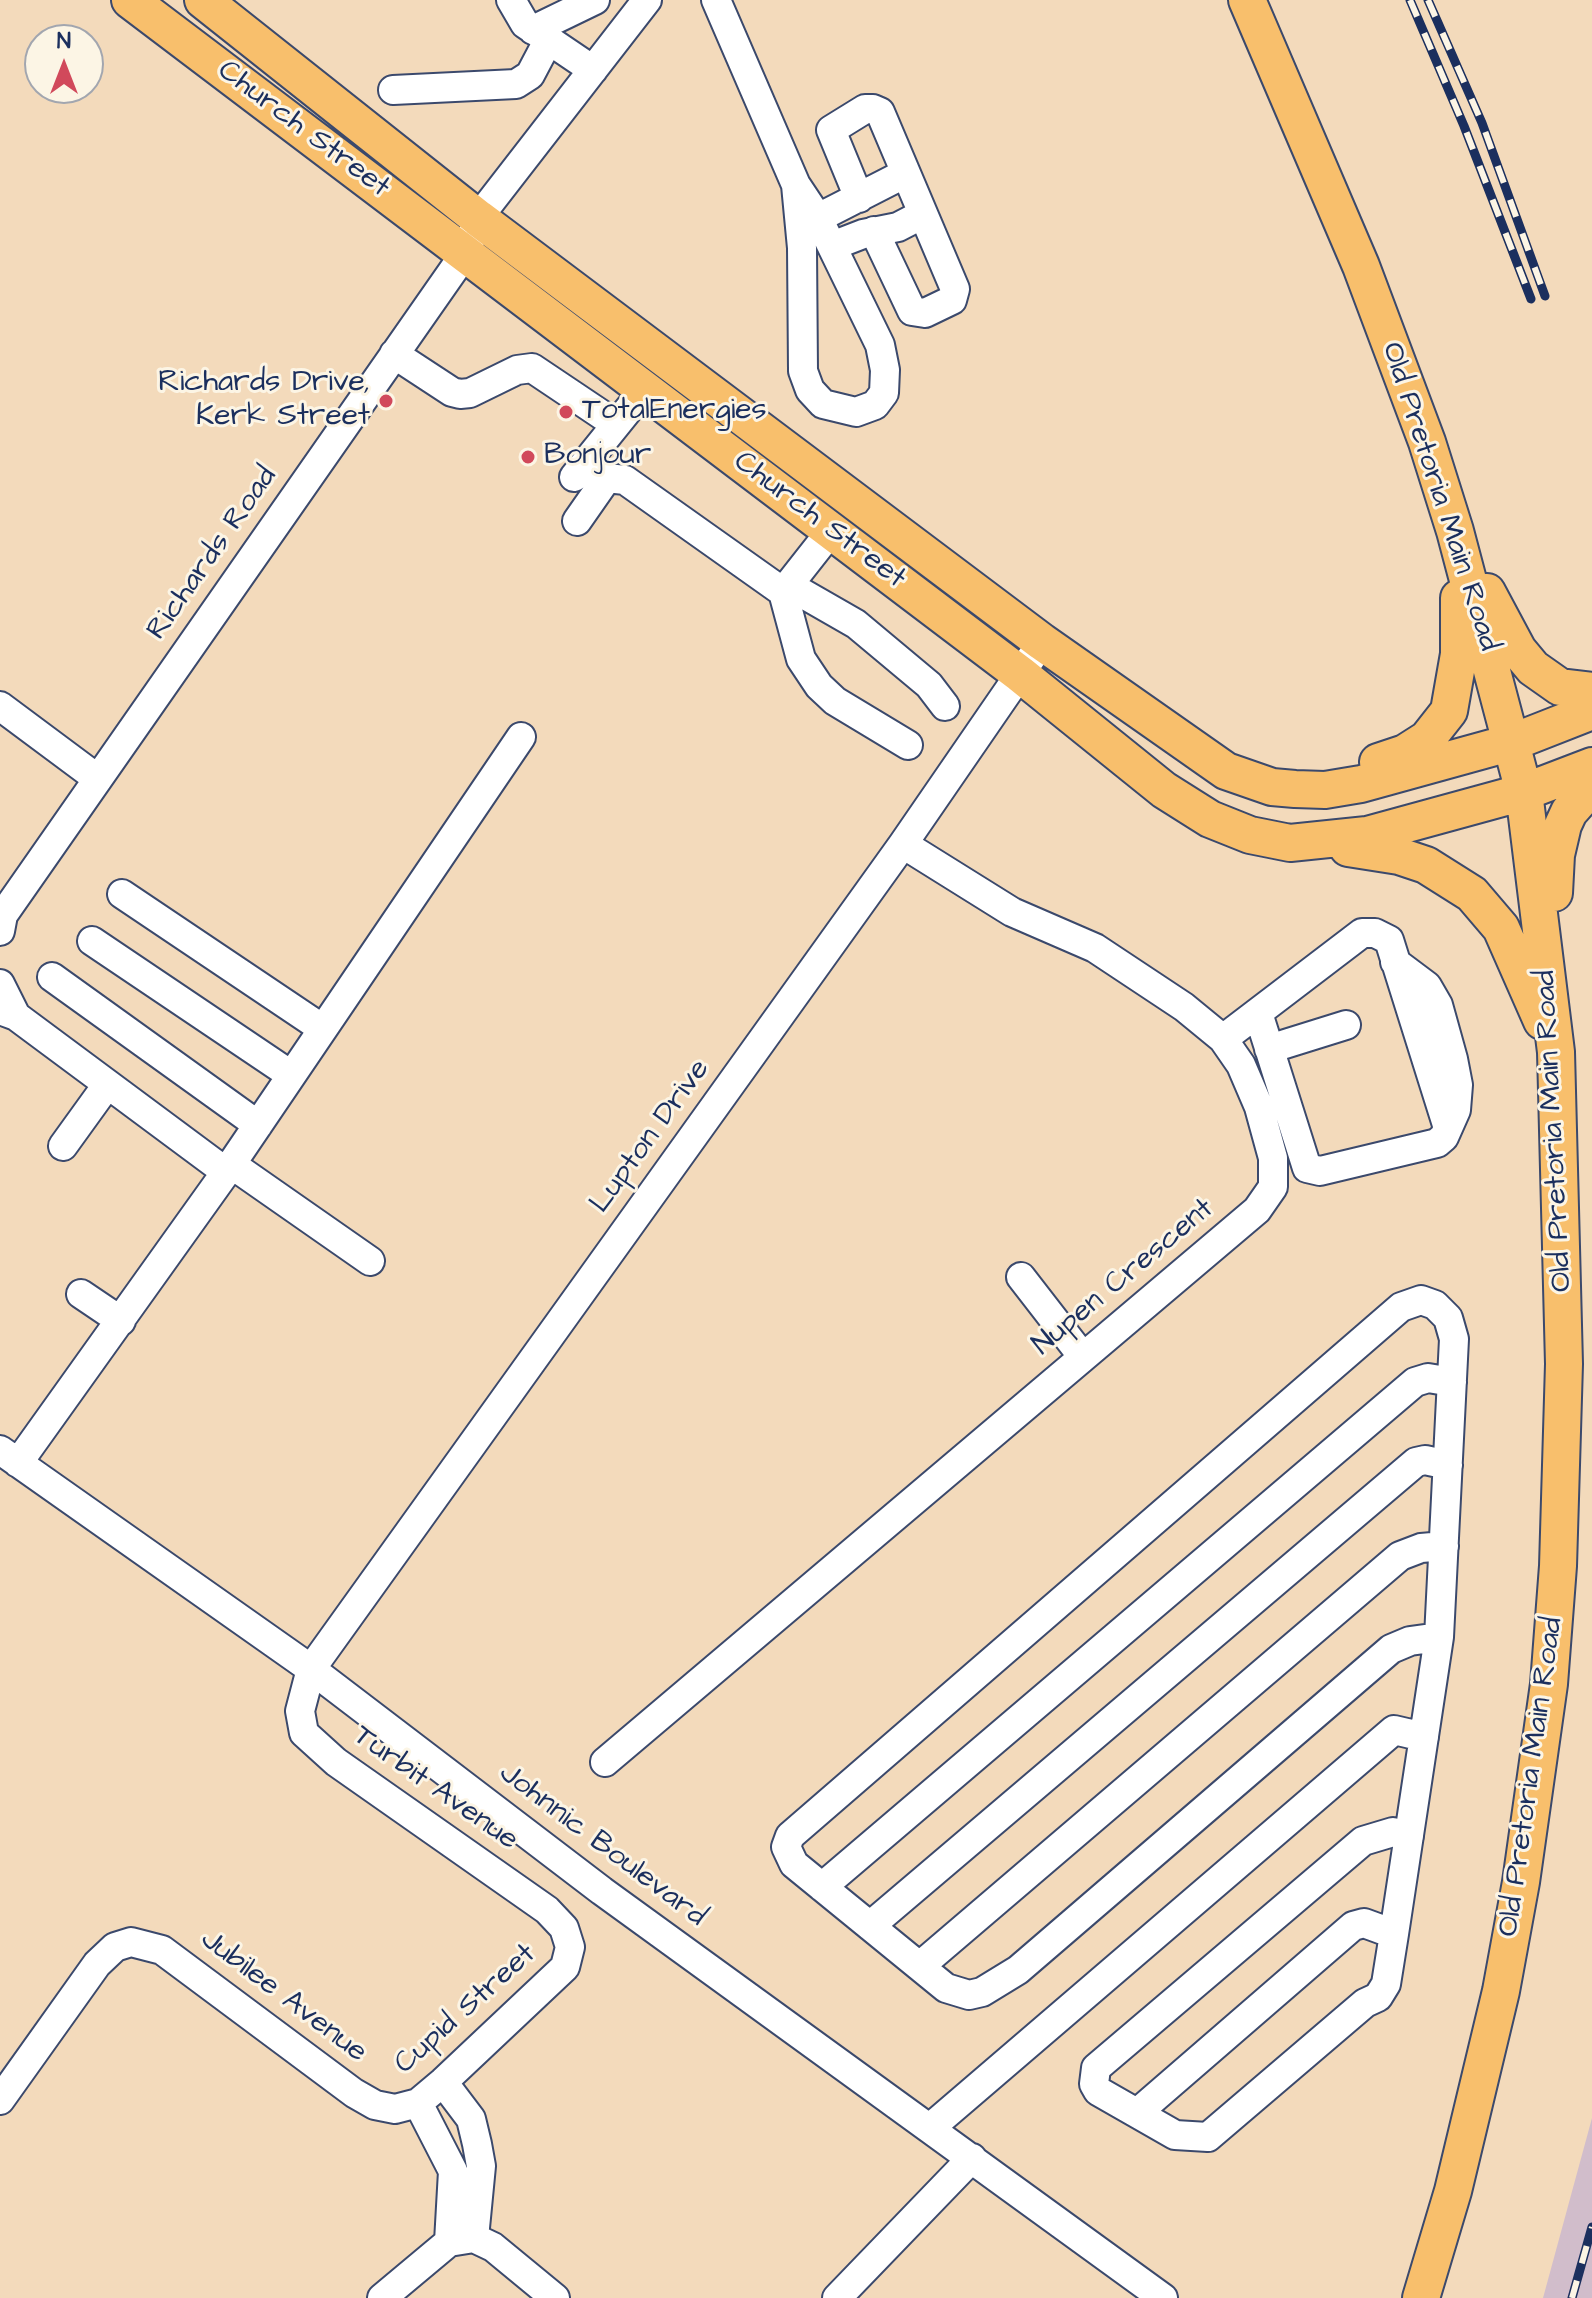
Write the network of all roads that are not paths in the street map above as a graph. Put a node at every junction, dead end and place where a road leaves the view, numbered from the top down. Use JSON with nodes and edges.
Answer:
{"nodes":[{"id":1,"x":130,"y":0,"type":"edge"},
{"id":2,"x":203,"y":0,"type":"edge"},
{"id":3,"x":511,"y":0,"type":"edge"},
{"id":4,"x":595,"y":0,"type":"edge"},
{"id":5,"x":647,"y":0,"type":"edge"},
{"id":6,"x":716,"y":0,"type":"edge"},
{"id":7,"x":1247,"y":0,"type":"edge"},
{"id":8,"x":541,"y":35,"type":"junction"},
{"id":9,"x":593,"y":70,"type":"junction"},
{"id":10,"x":393,"y":90,"type":"dead end"},
{"id":11,"x":904,"y":174,"type":"junction"},
{"id":12,"x":796,"y":185,"type":"junction"},
{"id":13,"x":859,"y":198,"type":"junction"},
{"id":14,"x":923,"y":214,"type":"junction"},
{"id":15,"x":478,"y":218,"type":"junction"},
{"id":16,"x":818,"y":218,"type":"junction"},
{"id":17,"x":874,"y":231,"type":"junction"},
{"id":18,"x":832,"y":246,"type":"junction"},
{"id":19,"x":466,"y":252,"type":"junction"},
{"id":20,"x":394,"y":354,"type":"junction"},
{"id":21,"x":645,"y":389,"type":"junction"},
{"id":22,"x":614,"y":423,"type":"junction"},
{"id":23,"x":574,"y":477,"type":"dead end"},
{"id":24,"x":577,"y":521,"type":"dead end"},
{"id":25,"x":1454,"y":528,"type":"junction"},
{"id":26,"x":831,"y":531,"type":"junction"},
{"id":27,"x":786,"y":588,"type":"junction"},
{"id":28,"x":1042,"y":642,"type":"junction"},
{"id":29,"x":1020,"y":674,"type":"junction"},
{"id":30,"x":1592,"y":691,"type":"edge"},
{"id":31,"x":0,"y":706,"type":"edge"},
{"id":32,"x":945,"y":706,"type":"dead end"},
{"id":33,"x":1592,"y":711,"type":"edge"},
{"id":34,"x":521,"y":737,"type":"dead end"},
{"id":35,"x":1513,"y":742,"type":"junction"},
{"id":36,"x":908,"y":745,"type":"dead end"},
{"id":37,"x":1592,"y":766,"type":"edge"},
{"id":38,"x":1243,"y":778,"type":"junction"},
{"id":39,"x":98,"y":779,"type":"junction"},
{"id":40,"x":1592,"y":786,"type":"edge"},
{"id":41,"x":1524,"y":792,"type":"junction"},
{"id":42,"x":1309,"y":843,"type":"junction"},
{"id":43,"x":903,"y":844,"type":"junction"},
{"id":44,"x":122,"y":894,"type":"dead end"},
{"id":45,"x":1,"y":921,"type":"edge"},
{"id":46,"x":92,"y":941,"type":"dead end"},
{"id":47,"x":52,"y":977,"type":"dead end"},
{"id":48,"x":0,"y":984,"type":"edge"},
{"id":49,"x":8,"y":1013,"type":"edge"},
{"id":50,"x":1258,"y":1013,"type":"junction"},
{"id":51,"x":1346,"y":1025,"type":"dead end"},
{"id":52,"x":323,"y":1029,"type":"junction"},
{"id":53,"x":1223,"y":1039,"type":"junction"},
{"id":54,"x":1555,"y":1041,"type":"junction"},
{"id":55,"x":1269,"y":1049,"type":"junction"},
{"id":56,"x":291,"y":1075,"type":"junction"},
{"id":57,"x":107,"y":1085,"type":"junction"},
{"id":58,"x":258,"y":1125,"type":"junction"},
{"id":59,"x":63,"y":1146,"type":"dead end"},
{"id":60,"x":228,"y":1168,"type":"junction"},
{"id":61,"x":370,"y":1261,"type":"dead end"},
{"id":62,"x":1021,"y":1277,"type":"dead end"},
{"id":63,"x":81,"y":1294,"type":"dead end"},
{"id":64,"x":121,"y":1321,"type":"junction"},
{"id":65,"x":1083,"y":1357,"type":"junction"},
{"id":66,"x":1452,"y":1382,"type":"junction"},
{"id":67,"x":9,"y":1456,"type":"edge"},
{"id":68,"x":1448,"y":1465,"type":"junction"},
{"id":69,"x":1444,"y":1546,"type":"junction"},
{"id":70,"x":1439,"y":1637,"type":"junction"},
{"id":71,"x":311,"y":1669,"type":"junction"},
{"id":72,"x":1424,"y":1737,"type":"junction"},
{"id":73,"x":605,"y":1762,"type":"dead end"},
{"id":74,"x":1409,"y":1836,"type":"junction"},
{"id":75,"x":822,"y":1887,"type":"junction"},
{"id":76,"x":870,"y":1926,"type":"junction"},
{"id":77,"x":1394,"y":1934,"type":"junction"},
{"id":78,"x":570,"y":1947,"type":"joint"},
{"id":79,"x":920,"y":1966,"type":"junction"},
{"id":80,"x":443,"y":2082,"type":"junction"},
{"id":81,"x":0,"y":2100,"type":"edge"},
{"id":82,"x":406,"y":2106,"type":"junction"},
{"id":83,"x":1137,"y":2113,"type":"junction"},
{"id":84,"x":930,"y":2128,"type":"junction"},
{"id":85,"x":972,"y":2158,"type":"junction"},
{"id":86,"x":462,"y":2240,"type":"junction"},
{"id":87,"x":382,"y":2298,"type":"edge"},
{"id":88,"x":555,"y":2298,"type":"edge"},
{"id":89,"x":837,"y":2298,"type":"edge"},
{"id":90,"x":1163,"y":2298,"type":"edge"},
{"id":91,"x":1421,"y":2298,"type":"edge"}],
"edges":[{"from":1,"to":19,"type":"main road","name":"Church Street"},
{"from":2,"to":15,"type":"main road","name":"Church Street"},
{"from":3,"to":8,"type":"street"},
{"from":4,"to":8,"type":"street"},
{"from":5,"to":9,"type":"street","name":"Richards Road"},
{"from":6,"to":12,"type":"street"},
{"from":7,"to":25,"type":"main road","name":"Old Pretoria Main Road"},
{"from":8,"to":9,"type":"street"},
{"from":8,"to":10,"type":"street"},
{"from":9,"to":15,"type":"street","name":"Richards Road"},
{"from":11,"to":13,"type":"street"},
{"from":11,"to":13,"type":"street"},
{"from":11,"to":14,"type":"street"},
{"from":12,"to":16,"type":"street"},
{"from":12,"to":18,"type":"street"},
{"from":13,"to":16,"type":"street"},
{"from":14,"to":17,"type":"street"},
{"from":14,"to":17,"type":"street"},
{"from":15,"to":19,"type":"street","name":"Richards Road"},
{"from":15,"to":28,"type":"main road","name":"Church Street"},
{"from":16,"to":18,"type":"street"},
{"from":17,"to":18,"type":"street"},
{"from":19,"to":20,"type":"street","name":"Richards Road"},
{"from":19,"to":21,"type":"main road","name":"Church Street"},
{"from":20,"to":22,"type":"street"},
{"from":20,"to":39,"type":"street","name":"Richards Road"},
{"from":21,"to":22,"type":"street"},
{"from":21,"to":26,"type":"main road","name":"Church Street"},
{"from":22,"to":23,"type":"street"},
{"from":24,"to":27,"type":"street"},
{"from":25,"to":30,"type":"main road"},
{"from":25,"to":35,"type":"main road","name":"Old Pretoria Main Road"},
{"from":25,"to":38,"type":"main road"},
{"from":26,"to":27,"type":"street"},
{"from":26,"to":29,"type":"main road","name":"Church Street"},
{"from":27,"to":32,"type":"street"},
{"from":27,"to":36,"type":"street"},
{"from":28,"to":29,"type":"street","name":"Lupton Drive"},
{"from":28,"to":38,"type":"main road","name":"Church Street"},
{"from":29,"to":42,"type":"main road","name":"Church Street"},
{"from":29,"to":43,"type":"street","name":"Lupton Drive"},
{"from":31,"to":39,"type":"street"},
{"from":33,"to":35,"type":"main road","name":"Church Street"},
{"from":34,"to":52,"type":"street"},
{"from":35,"to":38,"type":"main road","name":"Church Street"},
{"from":35,"to":41,"type":"main road","name":"Old Pretoria Main Road"},
{"from":37,"to":41,"type":"main road","name":"Church Street"},
{"from":39,"to":45,"type":"street","name":"Richards Road"},
{"from":40,"to":54,"type":"main road"},
{"from":41,"to":42,"type":"main road","name":"Church Street"},
{"from":41,"to":54,"type":"main road","name":"Old Pretoria Main Road"},
{"from":42,"to":54,"type":"main road"},
{"from":43,"to":53,"type":"street","name":"Nupen Crescent"},
{"from":43,"to":71,"type":"street","name":"Lupton Drive"},
{"from":44,"to":52,"type":"street"},
{"from":46,"to":56,"type":"street"},
{"from":47,"to":58,"type":"street"},
{"from":48,"to":49,"type":"street"},
{"from":49,"to":57,"type":"street"},
{"from":50,"to":53,"type":"street"},
{"from":50,"to":55,"type":"street"},
{"from":50,"to":55,"type":"street"},
{"from":51,"to":55,"type":"street"},
{"from":52,"to":56,"type":"street"},
{"from":53,"to":65,"type":"street","name":"Nupen Crescent"},
{"from":54,"to":91,"type":"main road","name":"Old Pretoria Main Road"},
{"from":56,"to":58,"type":"street"},
{"from":57,"to":59,"type":"street"},
{"from":57,"to":60,"type":"street"},
{"from":58,"to":60,"type":"street"},
{"from":60,"to":61,"type":"street"},
{"from":60,"to":64,"type":"street"},
{"from":62,"to":65,"type":"street"},
{"from":63,"to":64,"type":"street"},
{"from":64,"to":67,"type":"street"},
{"from":65,"to":73,"type":"street","name":"Nupen Crescent"},
{"from":66,"to":68,"type":"street"},
{"from":66,"to":75,"type":"street"},
{"from":66,"to":75,"type":"street"},
{"from":67,"to":71,"type":"street","name":"Johnnic Boulevard"},
{"from":68,"to":69,"type":"street"},
{"from":68,"to":76,"type":"street"},
{"from":69,"to":70,"type":"street"},
{"from":69,"to":79,"type":"street"},
{"from":70,"to":72,"type":"street"},
{"from":70,"to":79,"type":"street"},
{"from":71,"to":78,"type":"street","name":"Turbit Avenue"},
{"from":71,"to":84,"type":"street","name":"Johnnic Boulevard"},
{"from":72,"to":74,"type":"street"},
{"from":72,"to":84,"type":"street"},
{"from":74,"to":77,"type":"street"},
{"from":74,"to":83,"type":"street"},
{"from":75,"to":76,"type":"street"},
{"from":76,"to":79,"type":"street"},
{"from":77,"to":83,"type":"street"},
{"from":77,"to":83,"type":"street"},
{"from":78,"to":80,"type":"street","name":"Cupid Street"},
{"from":80,"to":82,"type":"street","name":"Cupid Street"},
{"from":80,"to":86,"type":"street"},
{"from":81,"to":82,"type":"street","name":"Jubilee Avenue"},
{"from":82,"to":86,"type":"street"},
{"from":84,"to":85,"type":"street","name":"Johnnic Boulevard"},
{"from":85,"to":89,"type":"street"},
{"from":85,"to":90,"type":"street","name":"Johnnic Boulevard"},
{"from":86,"to":87,"type":"street"},
{"from":86,"to":88,"type":"street"}]}
